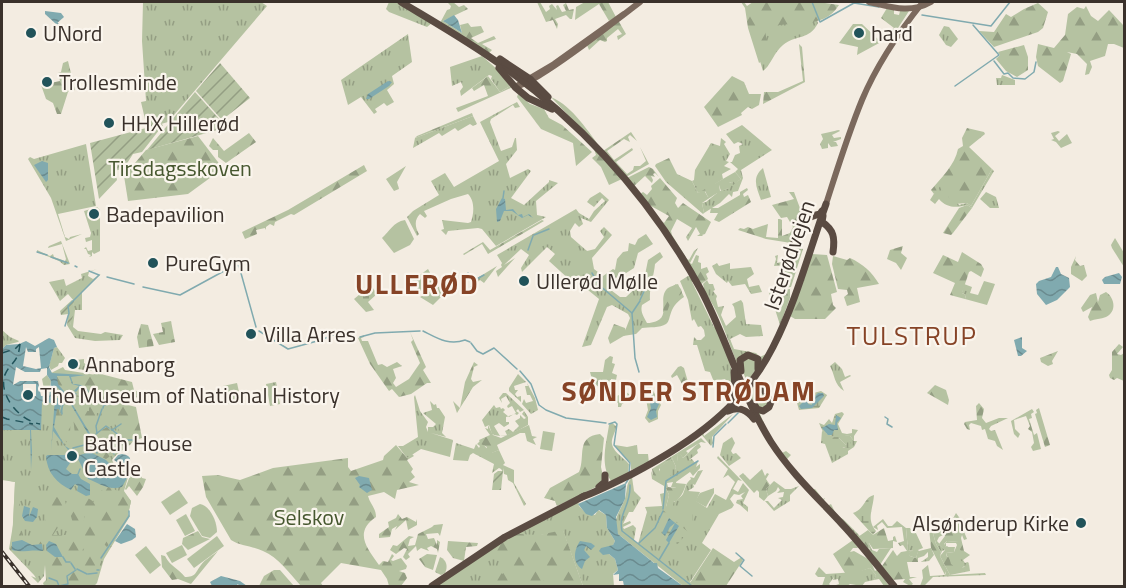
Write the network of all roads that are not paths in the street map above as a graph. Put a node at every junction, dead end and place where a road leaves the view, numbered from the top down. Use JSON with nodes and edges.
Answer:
{"nodes":[{"id":1,"x":401,"y":2,"type":"edge"},
{"id":2,"x":640,"y":2,"type":"edge"},
{"id":3,"x":869,"y":2,"type":"edge"},
{"id":4,"x":931,"y":2,"type":"edge"},
{"id":5,"x":919,"y":5,"type":"edge"},
{"id":6,"x":884,"y":6,"type":"junction"},
{"id":7,"x":453,"y":33,"type":"junction"},
{"id":8,"x":530,"y":80,"type":"junction"},
{"id":9,"x":516,"y":86,"type":"junction"},
{"id":10,"x":576,"y":127,"type":"junction"},
{"id":11,"x":585,"y":136,"type":"junction"},
{"id":12,"x":825,"y":206,"type":"junction"},
{"id":13,"x":816,"y":215,"type":"junction"},
{"id":14,"x":826,"y":225,"type":"junction"},
{"id":15,"x":816,"y":233,"type":"junction"},
{"id":16,"x":793,"y":245,"type":"dead end"},
{"id":17,"x":833,"y":252,"type":"dead end"},
{"id":18,"x":725,"y":340,"type":"junction"},
{"id":19,"x":749,"y":383,"type":"junction"},
{"id":20,"x":753,"y":403,"type":"junction"},
{"id":21,"x":712,"y":424,"type":"junction"},
{"id":22,"x":766,"y":435,"type":"junction"},
{"id":23,"x":778,"y":452,"type":"junction"},
{"id":24,"x":605,"y":475,"type":"dead end"},
{"id":25,"x":586,"y":495,"type":"junction"},
{"id":26,"x":432,"y":586,"type":"edge"},
{"id":27,"x":894,"y":586,"type":"edge"}],
"edges":[{"from":1,"to":7,"type":"highway"},
{"from":2,"to":8,"type":"main road"},
{"from":3,"to":6,"type":"main road"},
{"from":4,"to":6,"type":"main road"},
{"from":5,"to":6,"type":"main road"},
{"from":5,"to":12,"type":"main road","name":"Isterødvejen"},
{"from":7,"to":8,"type":"highway"},
{"from":7,"to":9,"type":"highway"},
{"from":7,"to":10,"type":"highway"},
{"from":8,"to":9,"type":"main road"},
{"from":8,"to":10,"type":"highway"},
{"from":9,"to":11,"type":"highway"},
{"from":10,"to":11,"type":"highway"},
{"from":11,"to":18,"type":"highway"},
{"from":12,"to":13,"type":"highway"},
{"from":12,"to":14,"type":"highway"},
{"from":12,"to":15,"type":"highway","name":"Isterødvejen"},
{"from":13,"to":15,"type":"highway"},
{"from":13,"to":16,"type":"highway"},
{"from":14,"to":15,"type":"highway"},
{"from":14,"to":17,"type":"highway"},
{"from":15,"to":19,"type":"highway","name":"Isterødvejen"},
{"from":18,"to":19,"type":"highway"},
{"from":18,"to":21,"type":"highway"},
{"from":18,"to":22,"type":"highway"},
{"from":19,"to":20,"type":"highway"},
{"from":19,"to":20,"type":"highway"},
{"from":19,"to":21,"type":"highway","name":"Isterødvejen"},
{"from":20,"to":22,"type":"highway"},
{"from":21,"to":23,"type":"highway"},
{"from":21,"to":25,"type":"highway","name":"Isterødvejen"},
{"from":22,"to":23,"type":"highway"},
{"from":23,"to":27,"type":"highway"},
{"from":24,"to":25,"type":"highway"},
{"from":25,"to":26,"type":"highway","name":"Isterødvejen"}]}
